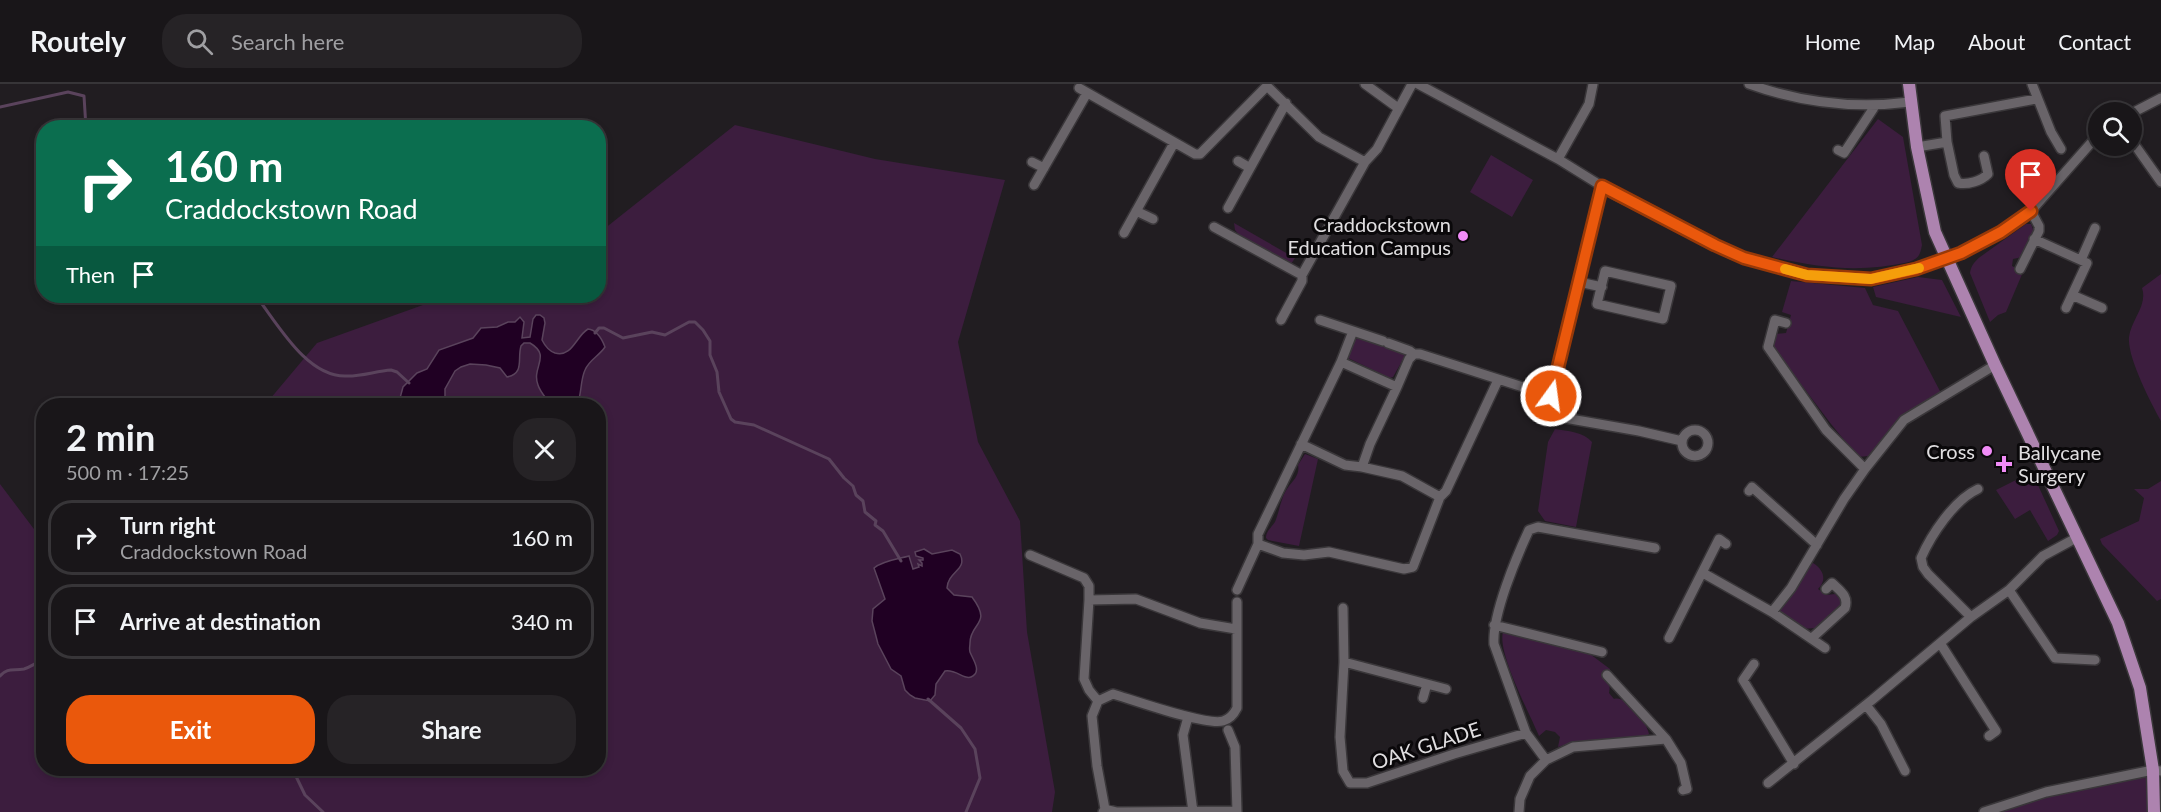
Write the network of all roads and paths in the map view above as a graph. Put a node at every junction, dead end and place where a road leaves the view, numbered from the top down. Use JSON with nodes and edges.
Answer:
{"nodes":[{"id":1,"x":1365,"y":84,"type":"edge"},
{"id":2,"x":1412,"y":84,"type":"edge"},
{"id":3,"x":1418,"y":84,"type":"edge"},
{"id":4,"x":1593,"y":84,"type":"edge"},
{"id":5,"x":1749,"y":84,"type":"edge"},
{"id":6,"x":1909,"y":84,"type":"edge"},
{"id":7,"x":2032,"y":84,"type":"edge"},
{"id":8,"x":2161,"y":98,"type":"edge"},
{"id":9,"x":2036,"y":99,"type":"junction"},
{"id":10,"x":1910,"y":102,"type":"junction"},
{"id":11,"x":1286,"y":103,"type":"junction"},
{"id":12,"x":1875,"y":106,"type":"junction"},
{"id":13,"x":1398,"y":108,"type":"junction"},
{"id":14,"x":2142,"y":108,"type":"edge"},
{"id":15,"x":1947,"y":142,"type":"junction"},
{"id":16,"x":1174,"y":143,"type":"junction"},
{"id":17,"x":2088,"y":146,"type":"edge"},
{"id":18,"x":1917,"y":147,"type":"junction"},
{"id":19,"x":2061,"y":149,"type":"dead end"},
{"id":20,"x":1841,"y":152,"type":"dead end"},
{"id":21,"x":2142,"y":155,"type":"edge"},
{"id":22,"x":1984,"y":156,"type":"dead end"},
{"id":23,"x":1558,"y":159,"type":"junction"},
{"id":24,"x":1238,"y":161,"type":"dead end"},
{"id":25,"x":1032,"y":162,"type":"dead end"},
{"id":26,"x":1365,"y":162,"type":"junction"},
{"id":27,"x":1044,"y":168,"type":"junction"},
{"id":28,"x":1250,"y":168,"type":"junction"},
{"id":29,"x":2161,"y":182,"type":"edge"},
{"id":30,"x":1034,"y":185,"type":"dead end"},
{"id":31,"x":1602,"y":186,"type":"junction"},
{"id":32,"x":1228,"y":208,"type":"dead end"},
{"id":33,"x":1136,"y":211,"type":"junction"},
{"id":34,"x":2031,"y":211,"type":"junction"},
{"id":35,"x":1153,"y":219,"type":"dead end"},
{"id":36,"x":1214,"y":226,"type":"dead end"},
{"id":37,"x":2096,"y":228,"type":"dead end"},
{"id":38,"x":1124,"y":233,"type":"dead end"},
{"id":39,"x":2034,"y":239,"type":"junction"},
{"id":40,"x":1945,"y":258,"type":"junction"},
{"id":41,"x":2081,"y":260,"type":"junction"},
{"id":42,"x":2020,"y":268,"type":"dead end"},
{"id":43,"x":1302,"y":275,"type":"junction"},
{"id":44,"x":1579,"y":282,"type":"junction"},
{"id":45,"x":1602,"y":287,"type":"junction"},
{"id":46,"x":2072,"y":295,"type":"junction"},
{"id":47,"x":2066,"y":308,"type":"dead end"},
{"id":48,"x":2102,"y":308,"type":"dead end"},
{"id":49,"x":1281,"y":320,"type":"dead end"},
{"id":50,"x":1320,"y":320,"type":"dead end"},
{"id":51,"x":1786,"y":323,"type":"dead end"},
{"id":52,"x":1353,"y":331,"type":"junction"},
{"id":53,"x":1414,"y":354,"type":"junction"},
{"id":54,"x":1341,"y":362,"type":"junction"},
{"id":55,"x":1995,"y":365,"type":"junction"},
{"id":56,"x":1498,"y":380,"type":"junction"},
{"id":57,"x":1397,"y":387,"type":"junction"},
{"id":58,"x":1551,"y":396,"type":"junction"},
{"id":59,"x":1682,"y":441,"type":"dead end"},
{"id":60,"x":1301,"y":444,"type":"junction"},
{"id":61,"x":1362,"y":467,"type":"junction"},
{"id":62,"x":1865,"y":469,"type":"junction"},
{"id":63,"x":1978,"y":489,"type":"dead end"},
{"id":64,"x":1749,"y":491,"type":"dead end"},
{"id":65,"x":1440,"y":496,"type":"junction"},
{"id":66,"x":2078,"y":537,"type":"junction"},
{"id":67,"x":1258,"y":544,"type":"junction"},
{"id":68,"x":1726,"y":544,"type":"dead end"},
{"id":69,"x":1817,"y":545,"type":"junction"},
{"id":70,"x":1655,"y":548,"type":"dead end"},
{"id":71,"x":1030,"y":555,"type":"dead end"},
{"id":72,"x":1703,"y":573,"type":"junction"},
{"id":73,"x":1826,"y":589,"type":"dead end"},
{"id":74,"x":1237,"y":590,"type":"dead end"},
{"id":75,"x":2009,"y":590,"type":"junction"},
{"id":76,"x":1089,"y":600,"type":"junction"},
{"id":77,"x":1237,"y":602,"type":"dead end"},
{"id":78,"x":1343,"y":608,"type":"dead end"},
{"id":79,"x":1772,"y":612,"type":"junction"},
{"id":80,"x":1971,"y":617,"type":"junction"},
{"id":81,"x":1494,"y":626,"type":"junction"},
{"id":82,"x":1236,"y":630,"type":"junction"},
{"id":83,"x":1669,"y":638,"type":"dead end"},
{"id":84,"x":1812,"y":638,"type":"junction"},
{"id":85,"x":1940,"y":643,"type":"junction"},
{"id":86,"x":1825,"y":648,"type":"dead end"},
{"id":87,"x":1602,"y":652,"type":"dead end"},
{"id":88,"x":2095,"y":660,"type":"dead end"},
{"id":89,"x":1344,"y":662,"type":"junction"},
{"id":90,"x":1754,"y":664,"type":"dead end"},
{"id":91,"x":1607,"y":675,"type":"dead end"},
{"id":92,"x":1427,"y":684,"type":"junction"},
{"id":93,"x":1446,"y":689,"type":"dead end"},
{"id":94,"x":1423,"y":698,"type":"dead end"},
{"id":95,"x":1098,"y":701,"type":"junction"},
{"id":96,"x":1866,"y":705,"type":"junction"},
{"id":97,"x":1188,"y":717,"type":"junction"},
{"id":98,"x":1228,"y":730,"type":"dead end"},
{"id":99,"x":1526,"y":733,"type":"junction"},
{"id":100,"x":1989,"y":736,"type":"dead end"},
{"id":101,"x":1666,"y":739,"type":"junction"},
{"id":102,"x":1546,"y":760,"type":"junction"},
{"id":103,"x":1794,"y":764,"type":"junction"},
{"id":104,"x":1905,"y":771,"type":"dead end"},
{"id":105,"x":2157,"y":771,"type":"edge"},
{"id":106,"x":1768,"y":783,"type":"dead end"},
{"id":107,"x":1683,"y":790,"type":"dead end"},
{"id":108,"x":1104,"y":811,"type":"edge"},
{"id":109,"x":1192,"y":812,"type":"edge"},
{"id":110,"x":1237,"y":812,"type":"edge"},
{"id":111,"x":1519,"y":812,"type":"edge"},
{"id":112,"x":1984,"y":812,"type":"edge"},
{"id":113,"x":2154,"y":812,"type":"edge"}],
"edges":[{"from":1,"to":13,"type":"street"},
{"from":2,"to":13,"type":"street"},
{"from":3,"to":23,"type":"street"},
{"from":4,"to":23,"type":"street"},
{"from":5,"to":12,"type":"street"},
{"from":6,"to":10,"type":"main road"},
{"from":7,"to":9,"type":"street"},
{"from":8,"to":14,"type":"street"},
{"from":9,"to":15,"type":"street"},
{"from":9,"to":19,"type":"street"},
{"from":10,"to":12,"type":"street"},
{"from":10,"to":18,"type":"main road"},
{"from":11,"to":16,"type":"street"},
{"from":11,"to":26,"type":"street"},
{"from":11,"to":28,"type":"street"},
{"from":12,"to":20,"type":"street"},
{"from":13,"to":26,"type":"street"},
{"from":15,"to":18,"type":"street"},
{"from":15,"to":22,"type":"street"},
{"from":16,"to":27,"type":"street"},
{"from":16,"to":33,"type":"street"},
{"from":17,"to":34,"type":"street"},
{"from":18,"to":40,"type":"main road"},
{"from":21,"to":29,"type":"street"},
{"from":23,"to":31,"type":"street"},
{"from":24,"to":28,"type":"street"},
{"from":25,"to":27,"type":"street"},
{"from":26,"to":43,"type":"street"},
{"from":27,"to":30,"type":"street"},
{"from":28,"to":32,"type":"street"},
{"from":31,"to":40,"type":"street"},
{"from":31,"to":44,"type":"street"},
{"from":33,"to":35,"type":"street"},
{"from":33,"to":38,"type":"street"},
{"from":34,"to":39,"type":"street"},
{"from":34,"to":40,"type":"street"},
{"from":36,"to":43,"type":"street"},
{"from":37,"to":41,"type":"street"},
{"from":39,"to":41,"type":"street"},
{"from":39,"to":42,"type":"street"},
{"from":40,"to":55,"type":"main road"},
{"from":41,"to":46,"type":"street"},
{"from":43,"to":49,"type":"street"},
{"from":44,"to":45,"type":"street"},
{"from":44,"to":58,"type":"street"},
{"from":45,"to":45,"type":"street"},
{"from":46,"to":47,"type":"street"},
{"from":46,"to":48,"type":"street"},
{"from":50,"to":52,"type":"street"},
{"from":51,"to":62,"type":"street"},
{"from":52,"to":53,"type":"street"},
{"from":52,"to":54,"type":"street"},
{"from":53,"to":56,"type":"street"},
{"from":53,"to":57,"type":"street"},
{"from":54,"to":57,"type":"street"},
{"from":54,"to":60,"type":"street"},
{"from":55,"to":62,"type":"street"},
{"from":55,"to":66,"type":"main road"},
{"from":56,"to":58,"type":"street"},
{"from":56,"to":65,"type":"street"},
{"from":57,"to":61,"type":"street"},
{"from":58,"to":59,"type":"street"},
{"from":60,"to":61,"type":"street"},
{"from":60,"to":67,"type":"street"},
{"from":61,"to":65,"type":"street"},
{"from":62,"to":69,"type":"street"},
{"from":63,"to":80,"type":"street"},
{"from":64,"to":69,"type":"street"},
{"from":65,"to":67,"type":"street"},
{"from":66,"to":75,"type":"street"},
{"from":66,"to":105,"type":"main road"},
{"from":67,"to":74,"type":"street"},
{"from":68,"to":72,"type":"street"},
{"from":69,"to":79,"type":"street"},
{"from":70,"to":81,"type":"street"},
{"from":71,"to":76,"type":"street"},
{"from":72,"to":79,"type":"street"},
{"from":72,"to":83,"type":"street"},
{"from":73,"to":84,"type":"street"},
{"from":75,"to":80,"type":"street"},
{"from":75,"to":88,"type":"street"},
{"from":76,"to":82,"type":"street"},
{"from":76,"to":95,"type":"street"},
{"from":77,"to":82,"type":"street"},
{"from":78,"to":89,"type":"street","name":"OAK GLADE"},
{"from":79,"to":84,"type":"street"},
{"from":80,"to":85,"type":"street"},
{"from":81,"to":87,"type":"street"},
{"from":81,"to":99,"type":"street"},
{"from":82,"to":97,"type":"street"},
{"from":84,"to":86,"type":"street"},
{"from":85,"to":96,"type":"street"},
{"from":85,"to":100,"type":"street"},
{"from":89,"to":92,"type":"street"},
{"from":89,"to":99,"type":"street","name":"OAK GLADE"},
{"from":90,"to":103,"type":"street"},
{"from":91,"to":101,"type":"street"},
{"from":92,"to":93,"type":"street"},
{"from":92,"to":94,"type":"street"},
{"from":95,"to":97,"type":"street"},
{"from":95,"to":108,"type":"street"},
{"from":96,"to":103,"type":"street"},
{"from":96,"to":104,"type":"street"},
{"from":97,"to":109,"type":"street"},
{"from":98,"to":110,"type":"street"},
{"from":99,"to":102,"type":"street"},
{"from":101,"to":102,"type":"street"},
{"from":101,"to":107,"type":"street"},
{"from":102,"to":111,"type":"street"},
{"from":103,"to":106,"type":"street"},
{"from":105,"to":112,"type":"street"},
{"from":105,"to":113,"type":"main road"},
{"from":108,"to":109,"type":"street"},
{"from":109,"to":110,"type":"street"}]}
